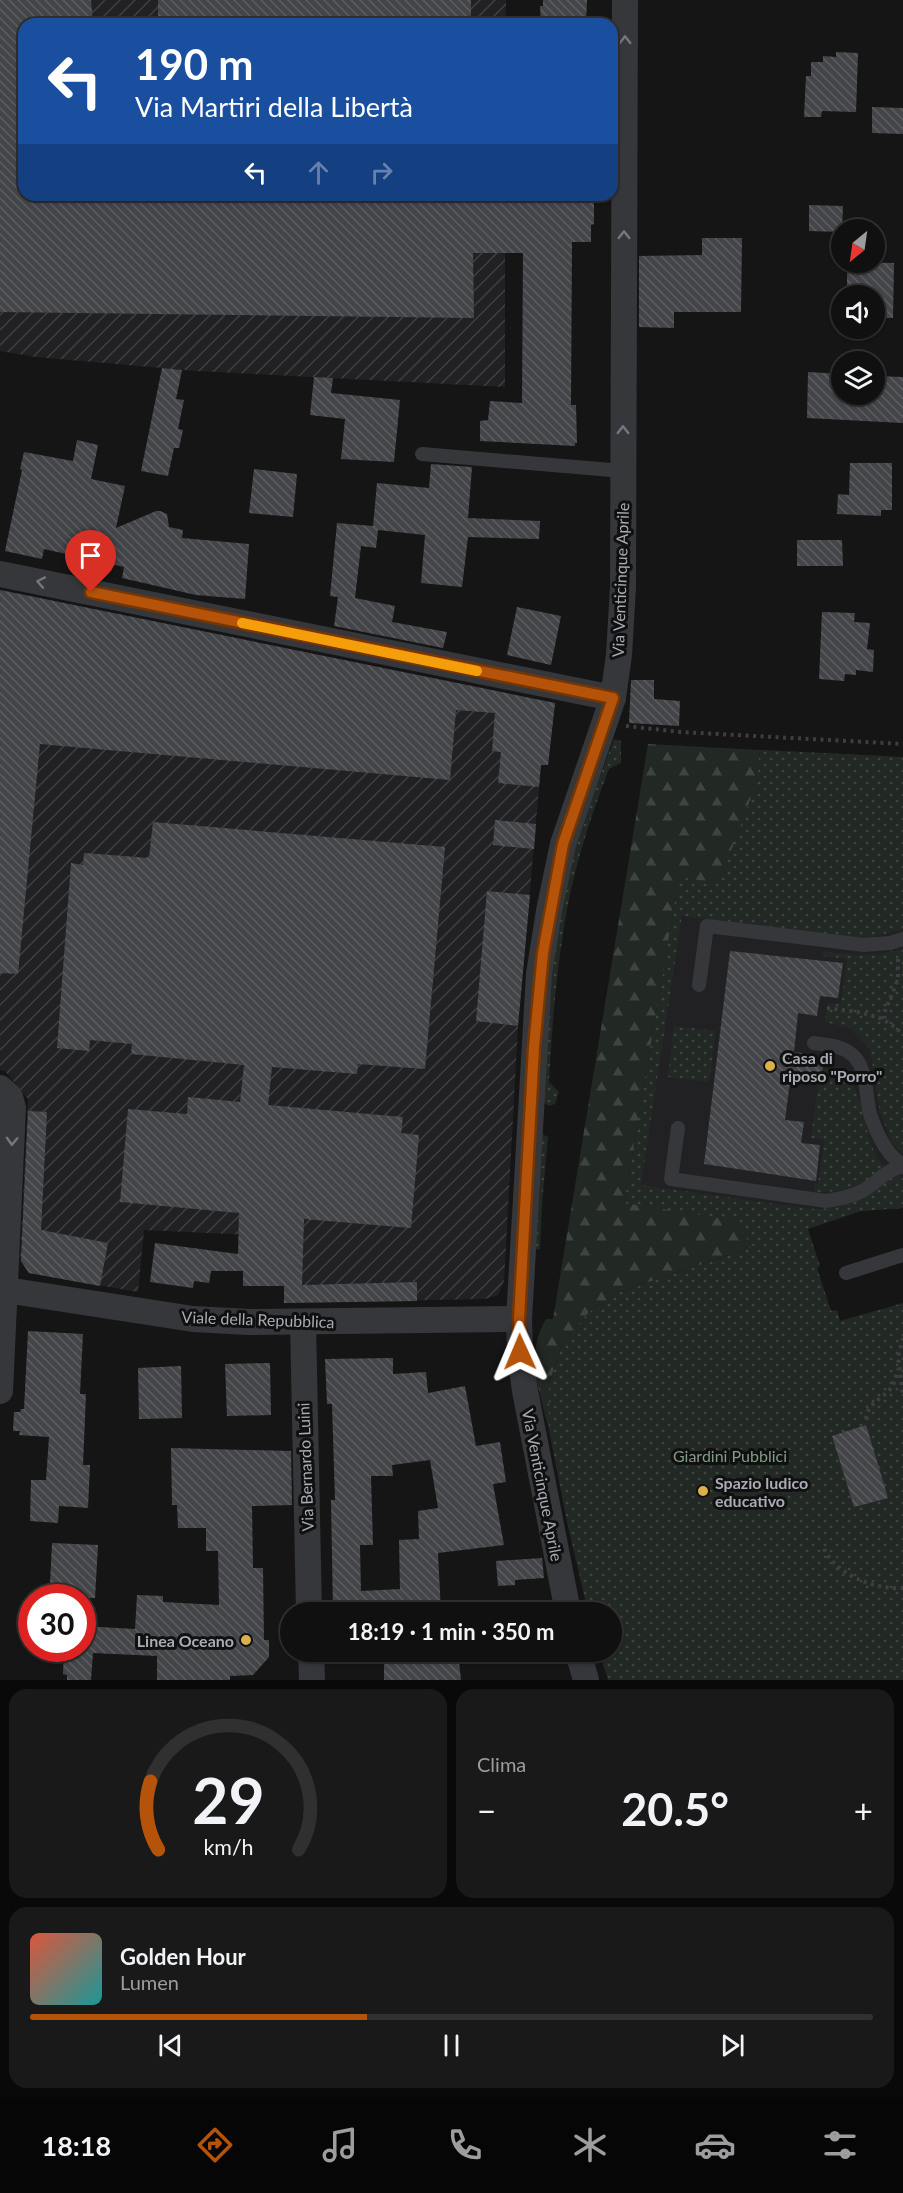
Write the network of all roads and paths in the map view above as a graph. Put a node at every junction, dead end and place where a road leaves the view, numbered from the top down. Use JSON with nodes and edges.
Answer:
{"nodes":[{"id":1,"x":625,"y":0,"type":"edge"},
{"id":2,"x":422,"y":454,"type":"dead end"},
{"id":3,"x":623,"y":471,"type":"junction"},
{"id":4,"x":0,"y":574,"type":"edge"},
{"id":5,"x":609,"y":710,"type":"junction"},
{"id":6,"x":903,"y":744,"type":"edge"},
{"id":7,"x":898,"y":940,"type":"edge"},
{"id":8,"x":699,"y":984,"type":"dead end"},
{"id":9,"x":827,"y":1008,"type":"dead end"},
{"id":10,"x":882,"y":1018,"type":"junction"},
{"id":11,"x":903,"y":1035,"type":"edge"},
{"id":12,"x":814,"y":1043,"type":"dead end"},
{"id":13,"x":0,"y":1088,"type":"edge"},
{"id":14,"x":678,"y":1128,"type":"dead end"},
{"id":15,"x":903,"y":1166,"type":"edge"},
{"id":16,"x":903,"y":1255,"type":"edge"},
{"id":17,"x":846,"y":1273,"type":"dead end"},
{"id":18,"x":3,"y":1289,"type":"edge"},
{"id":19,"x":519,"y":1319,"type":"junction"},
{"id":20,"x":303,"y":1322,"type":"junction"},
{"id":21,"x":903,"y":1338,"type":"edge"},
{"id":22,"x":898,"y":1369,"type":"junction"},
{"id":23,"x":903,"y":1377,"type":"edge"},
{"id":24,"x":0,"y":1391,"type":"edge"},
{"id":25,"x":903,"y":1396,"type":"edge"},
{"id":26,"x":866,"y":1419,"type":"dead end"},
{"id":27,"x":824,"y":1549,"type":"dead end"},
{"id":28,"x":903,"y":1588,"type":"edge"},
{"id":29,"x":309,"y":1602,"type":"edge"},
{"id":30,"x":566,"y":1602,"type":"edge"},
{"id":31,"x":311,"y":1662,"type":"edge"},
{"id":32,"x":581,"y":1662,"type":"edge"},
{"id":33,"x":312,"y":1680,"type":"edge"},
{"id":34,"x":586,"y":1680,"type":"edge"}],
"edges":[{"from":3,"to":1,"type":"street","name":"Via Venticinque Aprile","one_way":true},
{"from":2,"to":3,"type":"lane"},
{"from":3,"to":5,"type":"street","name":"Via Venticinque Aprile"},
{"from":5,"to":4,"type":"street","one_way":true},
{"from":5,"to":6,"type":"path"},
{"from":5,"to":19,"type":"street","name":"Via Venticinque Aprile"},
{"from":7,"to":8,"type":"lane"},
{"from":7,"to":10,"type":"path"},
{"from":9,"to":10,"type":"path"},
{"from":10,"to":11,"type":"path"},
{"from":12,"to":15,"type":"lane"},
{"from":13,"to":18,"type":"street","one_way":true},
{"from":14,"to":15,"type":"lane"},
{"from":16,"to":17,"type":"lane"},
{"from":18,"to":20,"type":"street","name":"Viale della Repubblica"},
{"from":18,"to":24,"type":"street"},
{"from":19,"to":20,"type":"street","name":"Viale della Repubblica"},
{"from":19,"to":30,"type":"street","name":"Via Venticinque Aprile"},
{"from":20,"to":29,"type":"street","name":"Via Bernardo Luini"},
{"from":21,"to":22,"type":"path"},
{"from":22,"to":23,"type":"path"},
{"from":22,"to":25,"type":"path"},
{"from":22,"to":26,"type":"path"},
{"from":27,"to":28,"type":"path"},
{"from":31,"to":33,"type":"street"},
{"from":32,"to":34,"type":"street"}]}
